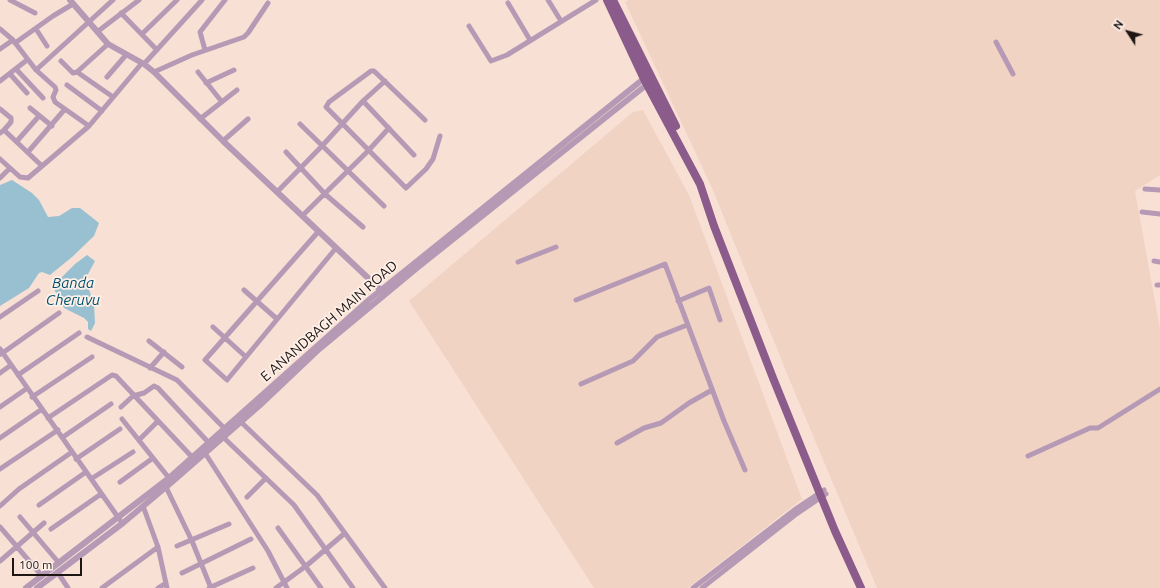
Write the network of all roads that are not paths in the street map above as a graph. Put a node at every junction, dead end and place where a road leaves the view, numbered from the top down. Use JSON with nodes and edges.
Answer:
{"nodes":[{"id":1,"x":10,"y":0,"type":"edge"},
{"id":2,"x":80,"y":0,"type":"edge"},
{"id":3,"x":113,"y":0,"type":"edge"},
{"id":4,"x":139,"y":0,"type":"edge"},
{"id":5,"x":177,"y":0,"type":"edge"},
{"id":6,"x":202,"y":0,"type":"edge"},
{"id":7,"x":225,"y":0,"type":"edge"},
{"id":8,"x":548,"y":0,"type":"edge"},
{"id":9,"x":596,"y":0,"type":"edge"},
{"id":10,"x":607,"y":0,"type":"edge"},
{"id":11,"x":613,"y":0,"type":"edge"},
{"id":12,"x":72,"y":2,"type":"edge"},
{"id":13,"x":268,"y":3,"type":"dead end"},
{"id":14,"x":508,"y":3,"type":"dead end"},
{"id":15,"x":34,"y":13,"type":"dead end"},
{"id":16,"x":121,"y":13,"type":"junction"},
{"id":17,"x":560,"y":21,"type":"junction"},
{"id":18,"x":88,"y":23,"type":"junction"},
{"id":19,"x":469,"y":26,"type":"dead end"},
{"id":20,"x":0,"y":29,"type":"edge"},
{"id":21,"x":36,"y":29,"type":"junction"},
{"id":22,"x":97,"y":32,"type":"junction"},
{"id":23,"x":142,"y":34,"type":"junction"},
{"id":24,"x":530,"y":40,"type":"junction"},
{"id":25,"x":14,"y":42,"type":"junction"},
{"id":26,"x":996,"y":42,"type":"dead end"},
{"id":27,"x":108,"y":44,"type":"junction"},
{"id":28,"x":47,"y":46,"type":"dead end"},
{"id":29,"x":0,"y":49,"type":"edge"},
{"id":30,"x":157,"y":50,"type":"junction"},
{"id":31,"x":205,"y":50,"type":"junction"},
{"id":32,"x":126,"y":55,"type":"junction"},
{"id":33,"x":27,"y":60,"type":"junction"},
{"id":34,"x":62,"y":61,"type":"dead end"},
{"id":35,"x":143,"y":63,"type":"junction"},
{"id":36,"x":16,"y":69,"type":"junction"},
{"id":37,"x":36,"y":70,"type":"junction"},
{"id":38,"x":234,"y":70,"type":"dead end"},
{"id":39,"x":77,"y":72,"type":"junction"},
{"id":40,"x":154,"y":72,"type":"junction"},
{"id":41,"x":198,"y":72,"type":"dead end"},
{"id":42,"x":10,"y":74,"type":"junction"},
{"id":43,"x":1013,"y":74,"type":"dead end"},
{"id":44,"x":107,"y":77,"type":"dead end"},
{"id":45,"x":648,"y":79,"type":"junction"},
{"id":46,"x":0,"y":81,"type":"edge"},
{"id":47,"x":385,"y":81,"type":"junction"},
{"id":48,"x":206,"y":84,"type":"junction"},
{"id":49,"x":67,"y":85,"type":"dead end"},
{"id":50,"x":236,"y":90,"type":"dead end"},
{"id":51,"x":27,"y":92,"type":"dead end"},
{"id":52,"x":113,"y":97,"type":"junction"},
{"id":53,"x":43,"y":98,"type":"dead end"},
{"id":54,"x":363,"y":101,"type":"junction"},
{"id":55,"x":222,"y":102,"type":"junction"},
{"id":56,"x":30,"y":108,"type":"dead end"},
{"id":57,"x":0,"y":109,"type":"edge"},
{"id":58,"x":65,"y":109,"type":"junction"},
{"id":59,"x":102,"y":111,"type":"junction"},
{"id":60,"x":39,"y":116,"type":"junction"},
{"id":61,"x":200,"y":119,"type":"junction"},
{"id":62,"x":248,"y":119,"type":"dead end"},
{"id":63,"x":425,"y":120,"type":"dead end"},
{"id":64,"x":342,"y":122,"type":"junction"},
{"id":65,"x":300,"y":124,"type":"dead end"},
{"id":66,"x":52,"y":126,"type":"junction"},
{"id":67,"x":89,"y":126,"type":"junction"},
{"id":68,"x":389,"y":128,"type":"junction"},
{"id":69,"x":2,"y":132,"type":"edge"},
{"id":70,"x":440,"y":136,"type":"dead end"},
{"id":71,"x":17,"y":141,"type":"junction"},
{"id":72,"x":223,"y":141,"type":"junction"},
{"id":73,"x":322,"y":146,"type":"junction"},
{"id":74,"x":368,"y":151,"type":"junction"},
{"id":75,"x":28,"y":152,"type":"junction"},
{"id":76,"x":286,"y":152,"type":"dead end"},
{"id":77,"x":414,"y":155,"type":"dead end"},
{"id":78,"x":0,"y":159,"type":"edge"},
{"id":79,"x":42,"y":166,"type":"junction"},
{"id":80,"x":10,"y":168,"type":"junction"},
{"id":81,"x":300,"y":168,"type":"junction"},
{"id":82,"x":348,"y":172,"type":"junction"},
{"id":83,"x":0,"y":178,"type":"edge"},
{"id":84,"x":1145,"y":188,"type":"dead end"},
{"id":85,"x":1160,"y":190,"type":"edge"},
{"id":86,"x":277,"y":192,"type":"junction"},
{"id":87,"x":325,"y":194,"type":"junction"},
{"id":88,"x":384,"y":206,"type":"dead end"},
{"id":89,"x":1142,"y":212,"type":"dead end"},
{"id":90,"x":1160,"y":214,"type":"edge"},
{"id":91,"x":302,"y":216,"type":"junction"},
{"id":92,"x":364,"y":227,"type":"dead end"},
{"id":93,"x":318,"y":232,"type":"junction"},
{"id":94,"x":556,"y":247,"type":"dead end"},
{"id":95,"x":336,"y":248,"type":"junction"},
{"id":96,"x":518,"y":262,"type":"dead end"},
{"id":97,"x":38,"y":290,"type":"dead end"},
{"id":98,"x":244,"y":290,"type":"dead end"},
{"id":99,"x":383,"y":292,"type":"junction"},
{"id":100,"x":576,"y":300,"type":"dead end"},
{"id":101,"x":257,"y":301,"type":"junction"},
{"id":102,"x":678,"y":301,"type":"junction"},
{"id":103,"x":59,"y":313,"type":"dead end"},
{"id":104,"x":0,"y":317,"type":"edge"},
{"id":105,"x":277,"y":319,"type":"junction"},
{"id":106,"x":720,"y":320,"type":"dead end"},
{"id":107,"x":687,"y":325,"type":"junction"},
{"id":108,"x":213,"y":327,"type":"dead end"},
{"id":109,"x":79,"y":333,"type":"dead end"},
{"id":110,"x":224,"y":337,"type":"junction"},
{"id":111,"x":87,"y":338,"type":"dead end"},
{"id":112,"x":149,"y":341,"type":"dead end"},
{"id":113,"x":1,"y":352,"type":"edge"},
{"id":114,"x":164,"y":352,"type":"junction"},
{"id":115,"x":92,"y":357,"type":"dead end"},
{"id":116,"x":246,"y":357,"type":"junction"},
{"id":117,"x":11,"y":365,"type":"junction"},
{"id":118,"x":182,"y":367,"type":"dead end"},
{"id":119,"x":150,"y":368,"type":"junction"},
{"id":120,"x":0,"y":373,"type":"edge"},
{"id":121,"x":18,"y":375,"type":"junction"},
{"id":122,"x":581,"y":384,"type":"dead end"},
{"id":123,"x":26,"y":389,"type":"junction"},
{"id":124,"x":1160,"y":389,"type":"edge"},
{"id":125,"x":712,"y":390,"type":"junction"},
{"id":126,"x":133,"y":396,"type":"junction"},
{"id":127,"x":32,"y":397,"type":"junction"},
{"id":128,"x":111,"y":404,"type":"dead end"},
{"id":129,"x":0,"y":407,"type":"edge"},
{"id":130,"x":121,"y":407,"type":"dead end"},
{"id":131,"x":42,"y":409,"type":"junction"},
{"id":132,"x":48,"y":418,"type":"junction"},
{"id":133,"x":122,"y":419,"type":"dead end"},
{"id":134,"x":158,"y":421,"type":"junction"},
{"id":135,"x":241,"y":422,"type":"junction"},
{"id":136,"x":120,"y":429,"type":"dead end"},
{"id":137,"x":58,"y":430,"type":"junction"},
{"id":138,"x":227,"y":431,"type":"junction"},
{"id":139,"x":63,"y":437,"type":"junction"},
{"id":140,"x":223,"y":437,"type":"junction"},
{"id":141,"x":0,"y":438,"type":"edge"},
{"id":142,"x":139,"y":440,"type":"junction"},
{"id":143,"x":210,"y":443,"type":"junction"},
{"id":144,"x":617,"y":444,"type":"dead end"},
{"id":145,"x":72,"y":452,"type":"junction"},
{"id":146,"x":133,"y":452,"type":"dead end"},
{"id":147,"x":205,"y":453,"type":"junction"},
{"id":148,"x":1028,"y":456,"type":"dead end"},
{"id":149,"x":192,"y":457,"type":"junction"},
{"id":150,"x":153,"y":458,"type":"junction"},
{"id":151,"x":76,"y":459,"type":"junction"},
{"id":152,"x":0,"y":469,"type":"edge"},
{"id":153,"x":745,"y":470,"type":"dead end"},
{"id":154,"x":86,"y":472,"type":"junction"},
{"id":155,"x":169,"y":478,"type":"junction"},
{"id":156,"x":266,"y":478,"type":"junction"},
{"id":157,"x":91,"y":479,"type":"junction"},
{"id":158,"x":120,"y":482,"type":"dead end"},
{"id":159,"x":165,"y":484,"type":"junction"},
{"id":160,"x":823,"y":493,"type":"junction"},
{"id":161,"x":101,"y":494,"type":"junction"},
{"id":162,"x":247,"y":497,"type":"dead end"},
{"id":163,"x":39,"y":505,"type":"dead end"},
{"id":164,"x":0,"y":506,"type":"edge"},
{"id":165,"x":143,"y":506,"type":"junction"},
{"id":166,"x":20,"y":517,"type":"dead end"},
{"id":167,"x":118,"y":517,"type":"junction"},
{"id":168,"x":44,"y":523,"type":"dead end"},
{"id":169,"x":122,"y":523,"type":"junction"},
{"id":170,"x":229,"y":524,"type":"dead end"},
{"id":171,"x":0,"y":527,"type":"edge"},
{"id":172,"x":278,"y":528,"type":"dead end"},
{"id":173,"x":51,"y":529,"type":"dead end"},
{"id":174,"x":33,"y":532,"type":"junction"},
{"id":175,"x":345,"y":533,"type":"junction"},
{"id":176,"x":251,"y":540,"type":"dead end"},
{"id":177,"x":192,"y":541,"type":"junction"},
{"id":178,"x":177,"y":546,"type":"dead end"},
{"id":179,"x":16,"y":547,"type":"junction"},
{"id":180,"x":158,"y":548,"type":"junction"},
{"id":181,"x":326,"y":548,"type":"junction"},
{"id":182,"x":0,"y":561,"type":"edge"},
{"id":183,"x":59,"y":563,"type":"junction"},
{"id":184,"x":201,"y":564,"type":"junction"},
{"id":185,"x":306,"y":566,"type":"junction"},
{"id":186,"x":253,"y":568,"type":"dead end"},
{"id":187,"x":182,"y":572,"type":"dead end"},
{"id":188,"x":58,"y":573,"type":"junction"},
{"id":189,"x":42,"y":576,"type":"junction"},
{"id":190,"x":711,"y":578,"type":"junction"},
{"id":191,"x":284,"y":582,"type":"junction"},
{"id":192,"x":166,"y":585,"type":"edge"},
{"id":193,"x":26,"y":588,"type":"edge"},
{"id":194,"x":37,"y":588,"type":"edge"},
{"id":195,"x":68,"y":588,"type":"edge"},
{"id":196,"x":102,"y":588,"type":"edge"},
{"id":197,"x":158,"y":588,"type":"edge"},
{"id":198,"x":210,"y":588,"type":"edge"},
{"id":199,"x":276,"y":588,"type":"edge"},
{"id":200,"x":288,"y":588,"type":"edge"},
{"id":201,"x":321,"y":588,"type":"edge"},
{"id":202,"x":353,"y":588,"type":"edge"},
{"id":203,"x":385,"y":588,"type":"edge"},
{"id":204,"x":693,"y":588,"type":"edge"},
{"id":205,"x":702,"y":588,"type":"edge"},
{"id":206,"x":861,"y":588,"type":"edge"},
{"id":207,"x":866,"y":588,"type":"edge"}],
"edges":[{"from":1,"to":15,"type":"street"},
{"from":2,"to":12,"type":"street"},
{"from":3,"to":18,"type":"street"},
{"from":4,"to":16,"type":"street"},
{"from":5,"to":23,"type":"street"},
{"from":6,"to":30,"type":"street"},
{"from":7,"to":31,"type":"street"},
{"from":8,"to":17,"type":"street"},
{"from":9,"to":17,"type":"street"},
{"from":10,"to":45,"type":"main road"},
{"from":11,"to":45,"type":"main road"},
{"from":12,"to":18,"type":"street"},
{"from":12,"to":21,"type":"street"},
{"from":13,"to":31,"type":"street"},
{"from":14,"to":24,"type":"street"},
{"from":16,"to":22,"type":"street"},
{"from":16,"to":23,"type":"street"},
{"from":17,"to":24,"type":"street"},
{"from":18,"to":22,"type":"street"},
{"from":18,"to":37,"type":"street"},
{"from":19,"to":24,"type":"street"},
{"from":20,"to":25,"type":"street"},
{"from":21,"to":25,"type":"street"},
{"from":21,"to":28,"type":"street"},
{"from":22,"to":27,"type":"street"},
{"from":23,"to":30,"type":"street"},
{"from":25,"to":29,"type":"street"},
{"from":25,"to":33,"type":"street"},
{"from":26,"to":43,"type":"street"},
{"from":27,"to":32,"type":"street"},
{"from":27,"to":39,"type":"street"},
{"from":30,"to":35,"type":"street"},
{"from":31,"to":40,"type":"street"},
{"from":32,"to":35,"type":"street"},
{"from":32,"to":44,"type":"street"},
{"from":33,"to":36,"type":"street"},
{"from":33,"to":37,"type":"street"},
{"from":34,"to":39,"type":"street"},
{"from":35,"to":40,"type":"street"},
{"from":35,"to":52,"type":"street"},
{"from":36,"to":42,"type":"street"},
{"from":36,"to":53,"type":"street"},
{"from":37,"to":58,"type":"street"},
{"from":38,"to":48,"type":"street"},
{"from":39,"to":52,"type":"street"},
{"from":40,"to":61,"type":"street"},
{"from":41,"to":48,"type":"street"},
{"from":42,"to":46,"type":"street"},
{"from":42,"to":51,"type":"street"},
{"from":45,"to":99,"type":"street","name":"E ANANDBAGH MAIN ROAD"},
{"from":45,"to":160,"type":"main road"},
{"from":47,"to":54,"type":"street"},
{"from":47,"to":63,"type":"street"},
{"from":47,"to":64,"type":"street"},
{"from":48,"to":55,"type":"street"},
{"from":49,"to":59,"type":"street"},
{"from":50,"to":55,"type":"street"},
{"from":52,"to":59,"type":"street"},
{"from":54,"to":64,"type":"street"},
{"from":54,"to":68,"type":"street"},
{"from":55,"to":61,"type":"street"},
{"from":56,"to":60,"type":"street"},
{"from":57,"to":69,"type":"street"},
{"from":58,"to":66,"type":"street"},
{"from":58,"to":67,"type":"street"},
{"from":59,"to":67,"type":"street"},
{"from":60,"to":66,"type":"street"},
{"from":60,"to":71,"type":"street"},
{"from":61,"to":72,"type":"street"},
{"from":62,"to":72,"type":"street"},
{"from":64,"to":73,"type":"street"},
{"from":64,"to":74,"type":"street"},
{"from":65,"to":73,"type":"street"},
{"from":66,"to":75,"type":"street"},
{"from":67,"to":79,"type":"street"},
{"from":68,"to":74,"type":"street"},
{"from":68,"to":77,"type":"street"},
{"from":69,"to":71,"type":"street"},
{"from":70,"to":74,"type":"street"},
{"from":71,"to":75,"type":"street"},
{"from":72,"to":86,"type":"street"},
{"from":73,"to":81,"type":"street"},
{"from":73,"to":82,"type":"street"},
{"from":74,"to":82,"type":"street"},
{"from":75,"to":79,"type":"street"},
{"from":76,"to":81,"type":"street"},
{"from":78,"to":80,"type":"street"},
{"from":79,"to":80,"type":"street"},
{"from":80,"to":83,"type":"street"},
{"from":81,"to":86,"type":"street"},
{"from":81,"to":87,"type":"street"},
{"from":82,"to":87,"type":"street"},
{"from":82,"to":88,"type":"street"},
{"from":84,"to":85,"type":"street"},
{"from":86,"to":91,"type":"street"},
{"from":87,"to":91,"type":"street"},
{"from":87,"to":92,"type":"street"},
{"from":89,"to":90,"type":"street"},
{"from":91,"to":93,"type":"street"},
{"from":93,"to":95,"type":"street"},
{"from":93,"to":101,"type":"street"},
{"from":94,"to":96,"type":"street"},
{"from":95,"to":99,"type":"street"},
{"from":95,"to":105,"type":"street"},
{"from":97,"to":104,"type":"street"},
{"from":98,"to":101,"type":"street"},
{"from":99,"to":135,"type":"street","name":"E ANANDBAGH MAIN ROAD"},
{"from":99,"to":138,"type":"street","name":"E ANANDBAGH MAIN ROAD"},
{"from":100,"to":102,"type":"street"},
{"from":101,"to":105,"type":"street"},
{"from":101,"to":110,"type":"street"},
{"from":102,"to":106,"type":"street"},
{"from":102,"to":107,"type":"street"},
{"from":103,"to":113,"type":"street"},
{"from":105,"to":116,"type":"street"},
{"from":107,"to":122,"type":"street"},
{"from":107,"to":125,"type":"street"},
{"from":108,"to":110,"type":"street"},
{"from":109,"to":121,"type":"street"},
{"from":110,"to":116,"type":"street"},
{"from":110,"to":116,"type":"street"},
{"from":111,"to":119,"type":"street"},
{"from":112,"to":114,"type":"street"},
{"from":113,"to":117,"type":"street"},
{"from":114,"to":118,"type":"street"},
{"from":114,"to":119,"type":"street"},
{"from":115,"to":127,"type":"street"},
{"from":117,"to":120,"type":"street"},
{"from":117,"to":121,"type":"street"},
{"from":119,"to":138,"type":"street"},
{"from":121,"to":123,"type":"street"},
{"from":123,"to":127,"type":"street"},
{"from":123,"to":129,"type":"street"},
{"from":124,"to":148,"type":"street"},
{"from":125,"to":144,"type":"street"},
{"from":125,"to":153,"type":"street"},
{"from":126,"to":130,"type":"street"},
{"from":126,"to":132,"type":"street"},
{"from":126,"to":134,"type":"street"},
{"from":126,"to":143,"type":"street"},
{"from":127,"to":131,"type":"street"},
{"from":128,"to":139,"type":"street"},
{"from":131,"to":132,"type":"street"},
{"from":131,"to":141,"type":"street"},
{"from":132,"to":137,"type":"street"},
{"from":133,"to":142,"type":"street"},
{"from":134,"to":142,"type":"street"},
{"from":134,"to":149,"type":"street"},
{"from":135,"to":138,"type":"street","name":"E ANANDBAGH MAIN ROAD"},
{"from":135,"to":175,"type":"street"},
{"from":136,"to":151,"type":"street"},
{"from":137,"to":139,"type":"street"},
{"from":137,"to":152,"type":"street"},
{"from":138,"to":140,"type":"street","name":"E ANANDBAGH MAIN ROAD"},
{"from":138,"to":143,"type":"street","name":"E ANANDBAGH MAIN ROAD"},
{"from":139,"to":145,"type":"street"},
{"from":140,"to":147,"type":"street","name":"E ANANDBAGH MAIN ROAD"},
{"from":140,"to":156,"type":"street"},
{"from":142,"to":150,"type":"street"},
{"from":143,"to":149,"type":"street","name":"E ANANDBAGH MAIN ROAD"},
{"from":145,"to":151,"type":"street"},
{"from":145,"to":164,"type":"street"},
{"from":146,"to":157,"type":"street"},
{"from":147,"to":159,"type":"street","name":"E ANANDBAGH MAIN ROAD"},
{"from":147,"to":191,"type":"street"},
{"from":149,"to":155,"type":"street","name":"E ANANDBAGH MAIN ROAD"},
{"from":150,"to":155,"type":"street"},
{"from":150,"to":158,"type":"street"},
{"from":151,"to":154,"type":"street"},
{"from":154,"to":157,"type":"street"},
{"from":154,"to":163,"type":"street"},
{"from":155,"to":159,"type":"street","name":"E ANANDBAGH MAIN ROAD"},
{"from":156,"to":162,"type":"street"},
{"from":156,"to":181,"type":"street"},
{"from":157,"to":161,"type":"street"},
{"from":159,"to":165,"type":"street","name":"E ANANDBAGH MAIN ROAD"},
{"from":159,"to":167,"type":"street","name":"E ANANDBAGH MAIN ROAD"},
{"from":159,"to":177,"type":"street"},
{"from":160,"to":190,"type":"street"},
{"from":160,"to":206,"type":"main road"},
{"from":160,"to":207,"type":"main road"},
{"from":161,"to":167,"type":"street"},
{"from":161,"to":173,"type":"street"},
{"from":165,"to":169,"type":"street","name":"E ANANDBAGH MAIN ROAD"},
{"from":165,"to":180,"type":"street"},
{"from":166,"to":174,"type":"street"},
{"from":167,"to":169,"type":"street"},
{"from":167,"to":183,"type":"street","name":"E ANANDBAGH MAIN ROAD"},
{"from":168,"to":174,"type":"street"},
{"from":169,"to":188,"type":"street","name":"E ANANDBAGH MAIN ROAD"},
{"from":170,"to":177,"type":"street"},
{"from":171,"to":179,"type":"street"},
{"from":172,"to":185,"type":"street"},
{"from":174,"to":179,"type":"street"},
{"from":174,"to":183,"type":"street"},
{"from":175,"to":181,"type":"street"},
{"from":175,"to":203,"type":"street"},
{"from":176,"to":184,"type":"street"},
{"from":177,"to":178,"type":"street"},
{"from":177,"to":184,"type":"street"},
{"from":179,"to":182,"type":"street"},
{"from":179,"to":189,"type":"street"},
{"from":180,"to":192,"type":"street"},
{"from":180,"to":196,"type":"street"},
{"from":181,"to":185,"type":"street"},
{"from":181,"to":202,"type":"street"},
{"from":183,"to":189,"type":"street","name":"E ANANDBAGH MAIN ROAD"},
{"from":184,"to":187,"type":"street"},
{"from":184,"to":198,"type":"street"},
{"from":185,"to":191,"type":"street"},
{"from":185,"to":201,"type":"street"},
{"from":186,"to":198,"type":"street"},
{"from":188,"to":194,"type":"street","name":"E ANANDBAGH MAIN ROAD"},
{"from":188,"to":195,"type":"street"},
{"from":189,"to":193,"type":"street","name":"E ANANDBAGH MAIN ROAD"},
{"from":190,"to":204,"type":"street"},
{"from":190,"to":205,"type":"street"},
{"from":191,"to":199,"type":"street"},
{"from":191,"to":200,"type":"street"},
{"from":192,"to":197,"type":"street"}]}
